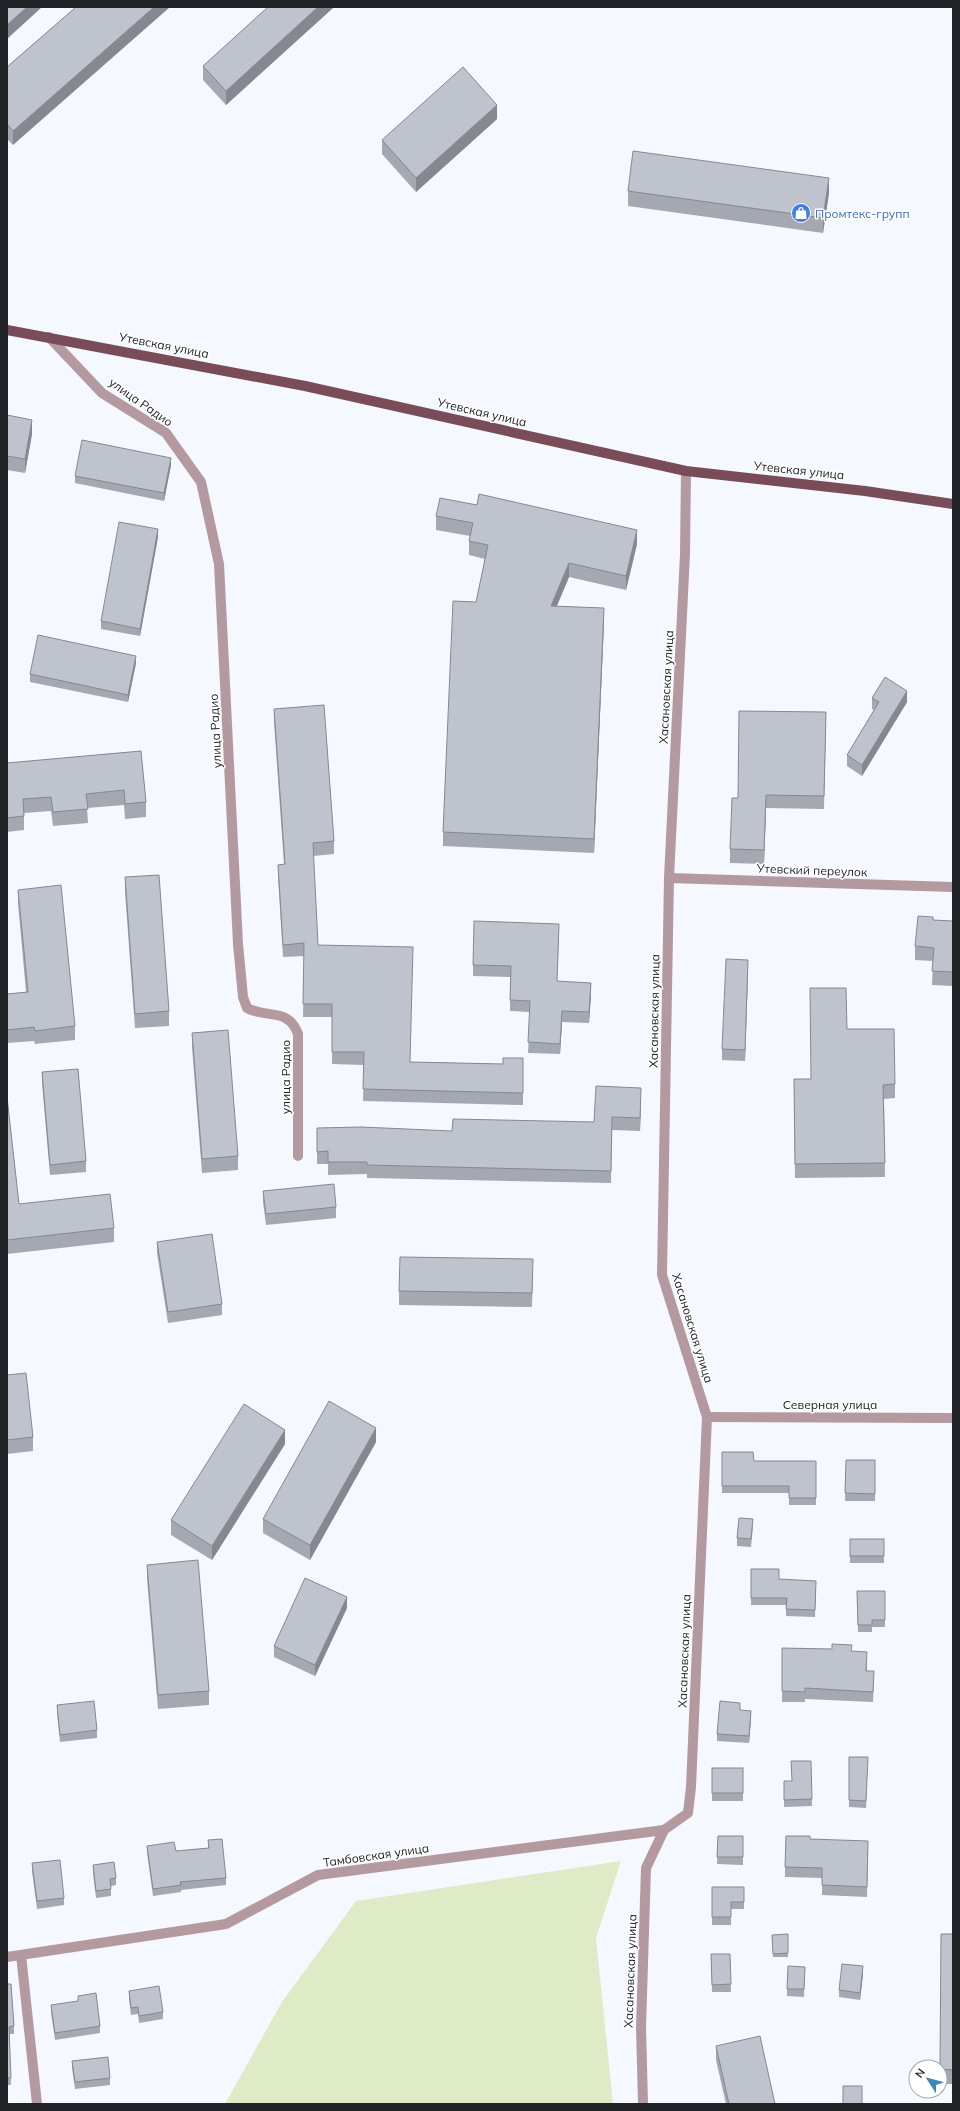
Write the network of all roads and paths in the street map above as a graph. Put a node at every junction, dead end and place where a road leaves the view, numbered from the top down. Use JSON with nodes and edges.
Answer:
{"nodes":[{"id":1,"x":7,"y":330,"type":"edge"},
{"id":2,"x":49,"y":337,"type":"junction"},
{"id":3,"x":686,"y":471,"type":"junction"},
{"id":4,"x":953,"y":504,"type":"edge"},
{"id":5,"x":669,"y":878,"type":"junction"},
{"id":6,"x":953,"y":887,"type":"edge"},
{"id":7,"x":298,"y":1156,"type":"dead end"},
{"id":8,"x":707,"y":1417,"type":"junction"},
{"id":9,"x":953,"y":1418,"type":"edge"},
{"id":10,"x":664,"y":1830,"type":"junction"},
{"id":11,"x":21,"y":1955,"type":"junction"},
{"id":12,"x":7,"y":1957,"type":"edge"},
{"id":13,"x":37,"y":2104,"type":"edge"},
{"id":14,"x":643,"y":2104,"type":"edge"}],
"edges":[{"from":1,"to":2,"type":"main road","name":"Утевская улица"},
{"from":2,"to":3,"type":"main road","name":"Утевская улица"},
{"from":2,"to":7,"type":"street","name":"улица Радио"},
{"from":3,"to":4,"type":"main road","name":"Утевская улица"},
{"from":3,"to":5,"type":"street","name":"Хасановская улица"},
{"from":5,"to":6,"type":"street","name":"Утевский переулок"},
{"from":5,"to":8,"type":"street","name":"Хасановская улица"},
{"from":8,"to":9,"type":"street","name":"Северная улица"},
{"from":8,"to":10,"type":"street","name":"Хасановская улица"},
{"from":10,"to":11,"type":"street","name":"Тамбовская улица"},
{"from":10,"to":14,"type":"street","name":"Хасановская улица"},
{"from":11,"to":12,"type":"street","name":"Тамбовская улица"},
{"from":11,"to":13,"type":"street"}]}
